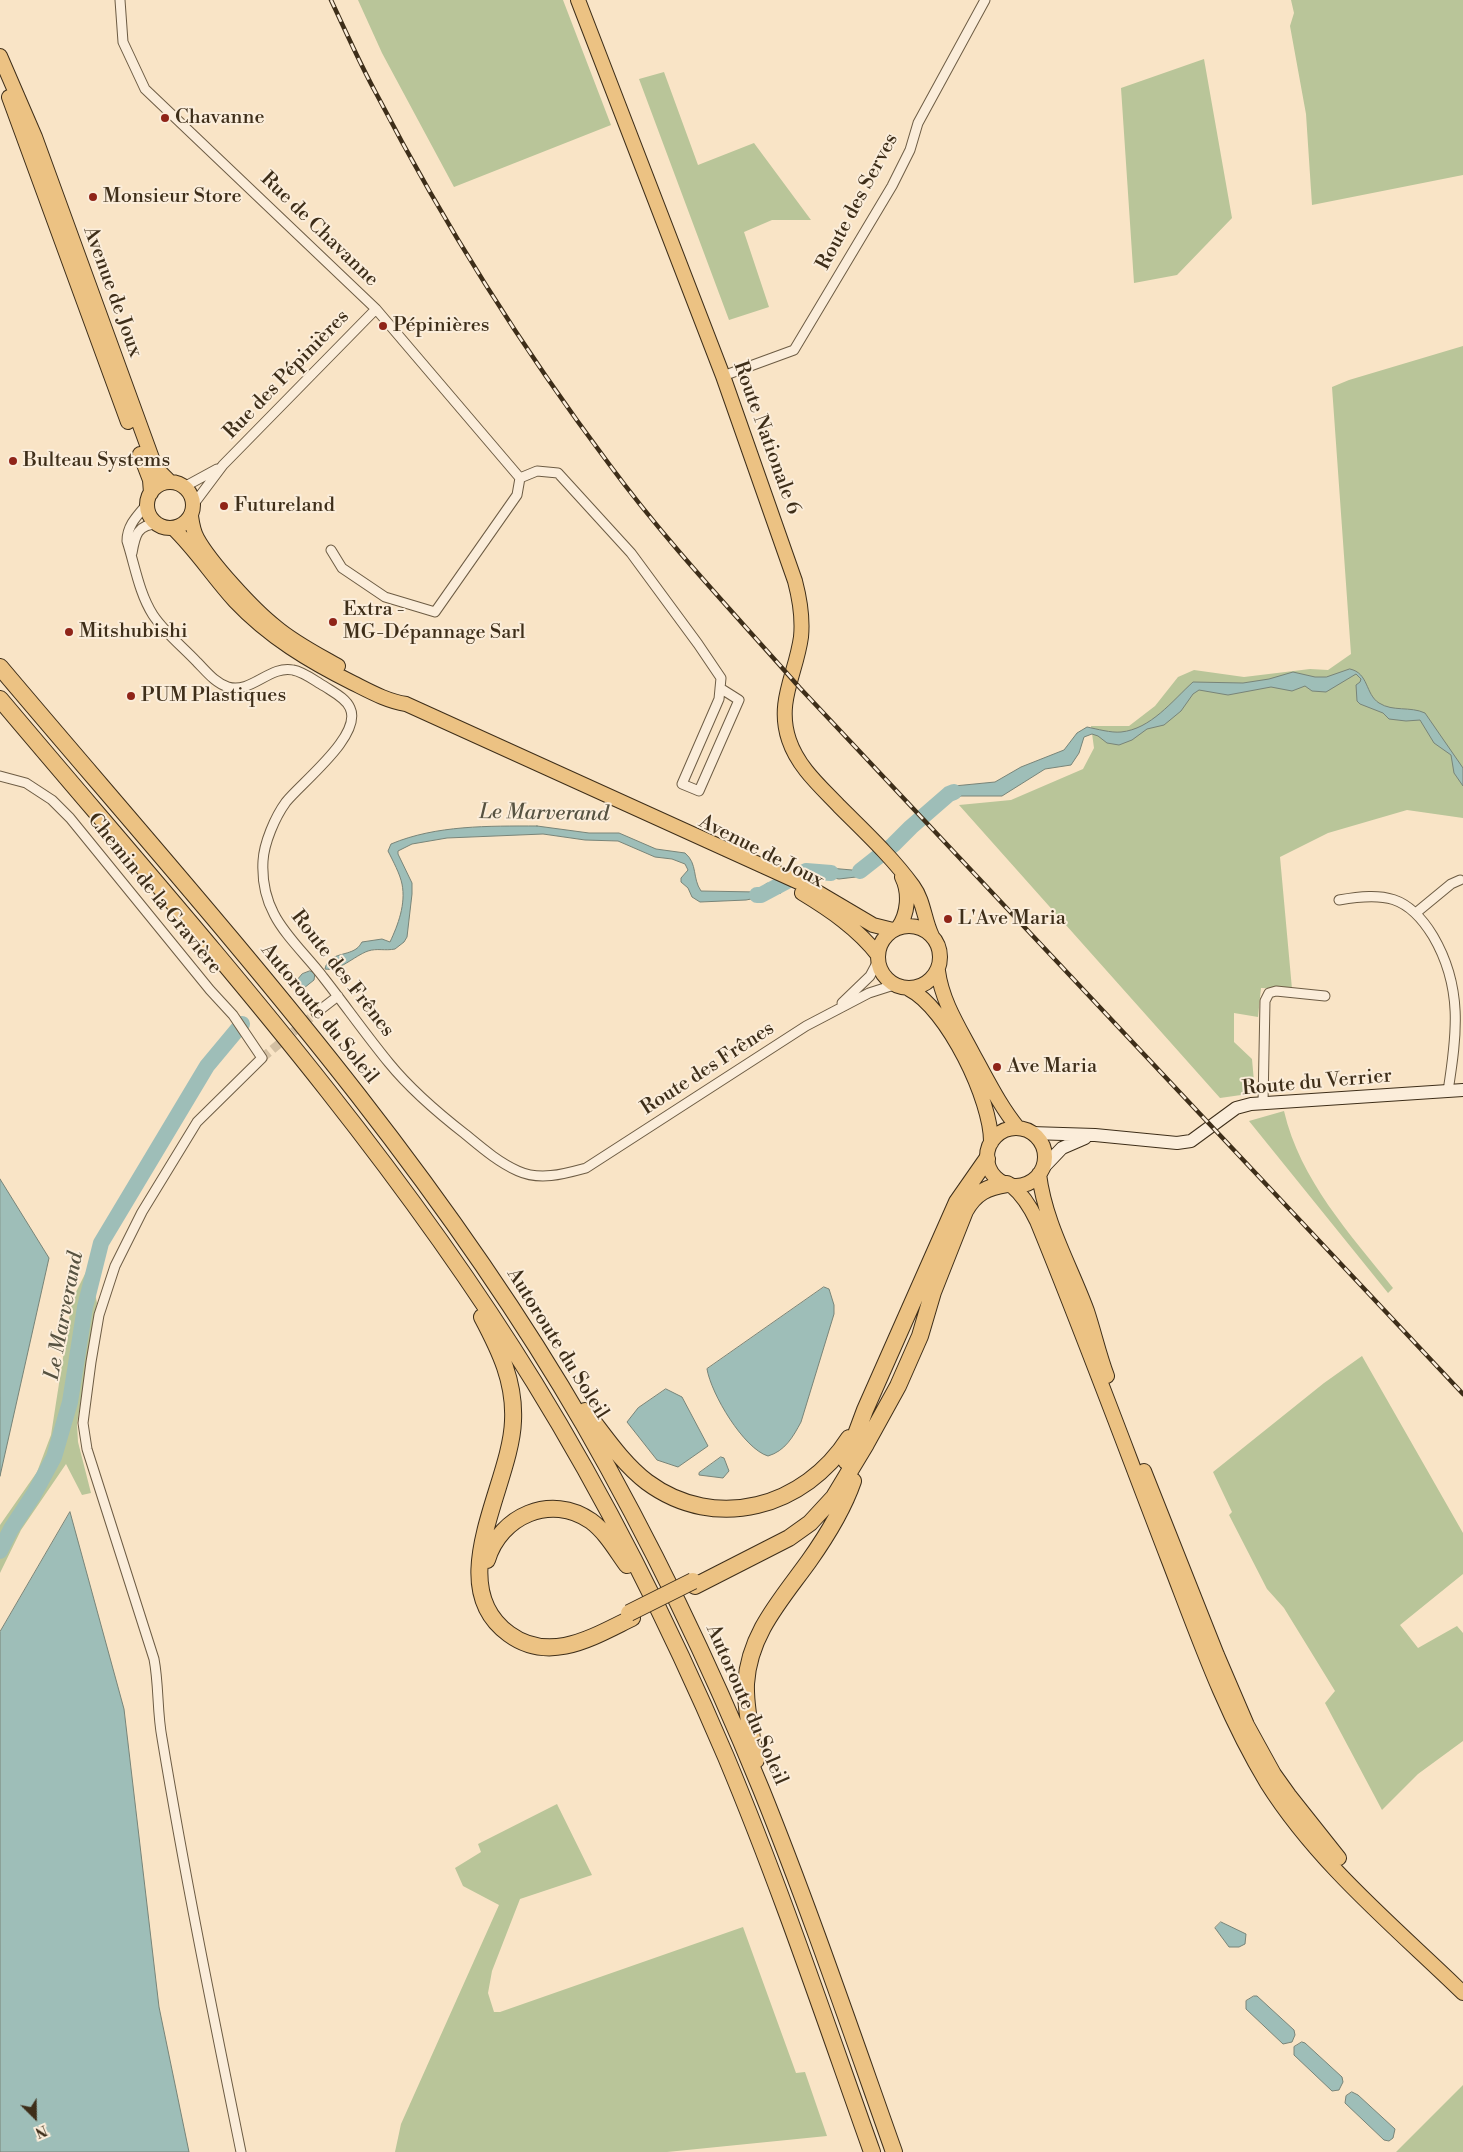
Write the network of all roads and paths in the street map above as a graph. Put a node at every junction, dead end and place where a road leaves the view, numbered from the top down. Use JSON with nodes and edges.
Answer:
{"nodes":[{"id":1,"x":120,"y":0,"type":"edge"},
{"id":2,"x":578,"y":0,"type":"edge"},
{"id":3,"x":985,"y":0,"type":"edge"},
{"id":4,"x":0,"y":56,"type":"edge"},
{"id":5,"x":0,"y":78,"type":"edge"},
{"id":6,"x":376,"y":309,"type":"junction"},
{"id":7,"x":723,"y":376,"type":"junction"},
{"id":8,"x":224,"y":465,"type":"junction"},
{"id":9,"x":520,"y":478,"type":"junction"},
{"id":10,"x":177,"y":485,"type":"junction"},
{"id":11,"x":149,"y":498,"type":"junction"},
{"id":12,"x":192,"y":510,"type":"junction"},
{"id":13,"x":158,"y":524,"type":"junction"},
{"id":14,"x":173,"y":528,"type":"junction"},
{"id":15,"x":331,"y":550,"type":"dead end"},
{"id":16,"x":131,"y":556,"type":"junction"},
{"id":17,"x":0,"y":667,"type":"edge"},
{"id":18,"x":720,"y":688,"type":"junction"},
{"id":19,"x":0,"y":699,"type":"edge"},
{"id":20,"x":406,"y":704,"type":"junction"},
{"id":21,"x":0,"y":776,"type":"edge"},
{"id":22,"x":896,"y":866,"type":"junction"},
{"id":23,"x":1460,"y":880,"type":"dead end"},
{"id":24,"x":800,"y":887,"type":"junction"},
{"id":25,"x":1339,"y":900,"type":"dead end"},
{"id":26,"x":1417,"y":912,"type":"junction"},
{"id":27,"x":896,"y":929,"type":"junction"},
{"id":28,"x":932,"y":936,"type":"junction"},
{"id":29,"x":878,"y":958,"type":"junction"},
{"id":30,"x":938,"y":971,"type":"junction"},
{"id":31,"x":894,"y":985,"type":"junction"},
{"id":32,"x":909,"y":989,"type":"junction"},
{"id":33,"x":338,"y":996,"type":"junction"},
{"id":34,"x":1324,"y":996,"type":"dead end"},
{"id":35,"x":834,"y":1010,"type":"junction"},
{"id":36,"x":316,"y":1013,"type":"tunnel mouth"},
{"id":37,"x":1463,"y":1090,"type":"edge"},
{"id":38,"x":1448,"y":1091,"type":"junction"},
{"id":39,"x":1263,"y":1104,"type":"junction"},
{"id":40,"x":1025,"y":1131,"type":"junction"},
{"id":41,"x":1094,"y":1135,"type":"junction"},
{"id":42,"x":991,"y":1143,"type":"junction"},
{"id":43,"x":987,"y":1159,"type":"junction"},
{"id":44,"x":1041,"y":1171,"type":"junction"},
{"id":45,"x":1009,"y":1185,"type":"junction"},
{"id":46,"x":437,"y":1234,"type":"junction"},
{"id":47,"x":534,"y":1344,"type":"junction"},
{"id":48,"x":865,"y":1410,"type":"junction"},
{"id":49,"x":866,"y":1444,"type":"junction"},
{"id":50,"x":694,"y":1584,"type":"junction"},
{"id":51,"x":658,"y":1608,"type":"junction"},
{"id":52,"x":631,"y":1615,"type":"junction"},
{"id":53,"x":1226,"y":1694,"type":"junction"},
{"id":54,"x":762,"y":1792,"type":"junction"},
{"id":55,"x":1463,"y":1993,"type":"edge"},
{"id":56,"x":241,"y":2152,"type":"edge"},
{"id":57,"x":872,"y":2152,"type":"edge"},
{"id":58,"x":894,"y":2152,"type":"edge"}],
"edges":[{"from":1,"to":6,"type":"street","name":"Rue de Chavanne"},
{"from":2,"to":7,"type":"main road","name":"Route Nationale 6"},
{"from":3,"to":7,"type":"street","name":"Route des Serves"},
{"from":4,"to":10,"type":"main road","name":"Avenue de Joux"},
{"from":5,"to":11,"type":"main road","name":"Avenue de Joux"},
{"from":6,"to":8,"type":"street","name":"Rue des Pépinières"},
{"from":6,"to":9,"type":"street","name":"Rue de Chavanne"},
{"from":7,"to":22,"type":"main road","name":"Route Nationale 6"},
{"from":8,"to":10,"type":"street","name":"Rue des Pépinières"},
{"from":8,"to":12,"type":"street","name":"Rue des Pépinières"},
{"from":9,"to":15,"type":"street"},
{"from":9,"to":18,"type":"street"},
{"from":10,"to":11,"type":"main road"},
{"from":10,"to":12,"type":"main road"},
{"from":11,"to":13,"type":"main road"},
{"from":11,"to":16,"type":"street","name":"Route des Frênes"},
{"from":12,"to":14,"type":"main road"},
{"from":12,"to":20,"type":"main road","name":"Avenue de Joux"},
{"from":13,"to":14,"type":"main road"},
{"from":13,"to":16,"type":"street","name":"Route des Frênes"},
{"from":14,"to":20,"type":"main road","name":"Avenue de Joux"},
{"from":16,"to":33,"type":"street","name":"Route des Frênes"},
{"from":17,"to":47,"type":"highway","name":"Autoroute du Soleil"},
{"from":18,"to":18,"type":"street"},
{"from":19,"to":46,"type":"highway","name":"Autoroute du Soleil"},
{"from":20,"to":24,"type":"main road","name":"Avenue de Joux"},
{"from":21,"to":56,"type":"street","name":"Chemin de la Gravière"},
{"from":22,"to":27,"type":"main road","name":"Route Nationale 6"},
{"from":22,"to":28,"type":"main road","name":"Route Nationale 6"},
{"from":23,"to":26,"type":"street"},
{"from":24,"to":27,"type":"main road","name":"Avenue de Joux"},
{"from":24,"to":29,"type":"main road","name":"Avenue de Joux"},
{"from":25,"to":26,"type":"street"},
{"from":26,"to":38,"type":"street"},
{"from":27,"to":28,"type":"main road"},
{"from":27,"to":29,"type":"main road"},
{"from":28,"to":30,"type":"main road"},
{"from":29,"to":31,"type":"main road"},
{"from":29,"to":35,"type":"street","name":"Route des Frênes"},
{"from":30,"to":32,"type":"main road"},
{"from":30,"to":40,"type":"main road"},
{"from":31,"to":32,"type":"main road"},
{"from":31,"to":35,"type":"street","name":"Route des Frênes"},
{"from":32,"to":42,"type":"main road"},
{"from":33,"to":35,"type":"street","name":"Route des Frênes"},
{"from":33,"to":36,"type":"street"},
{"from":34,"to":39,"type":"street"},
{"from":37,"to":38,"type":"main road","name":"Route du Verrier"},
{"from":38,"to":39,"type":"main road","name":"Route du Verrier"},
{"from":39,"to":41,"type":"main road","name":"Route du Verrier"},
{"from":40,"to":41,"type":"main road","name":"Route du Verrier"},
{"from":40,"to":42,"type":"main road"},
{"from":40,"to":44,"type":"main road"},
{"from":41,"to":44,"type":"main road","name":"Route du Verrier"},
{"from":42,"to":43,"type":"main road"},
{"from":43,"to":45,"type":"main road"},
{"from":43,"to":48,"type":"highway"},
{"from":44,"to":45,"type":"main road"},
{"from":44,"to":53,"type":"main road"},
{"from":45,"to":49,"type":"highway"},
{"from":45,"to":53,"type":"main road"},
{"from":46,"to":51,"type":"highway","name":"Autoroute du Soleil"},
{"from":46,"to":52,"type":"highway"},
{"from":47,"to":48,"type":"highway"},
{"from":47,"to":54,"type":"highway","name":"Autoroute du Soleil"},
{"from":48,"to":50,"type":"highway"},
{"from":49,"to":50,"type":"highway"},
{"from":49,"to":54,"type":"highway"},
{"from":50,"to":52,"type":"highway","bridge":true},
{"from":51,"to":52,"type":"highway"},
{"from":51,"to":57,"type":"highway","name":"Autoroute du Soleil"},
{"from":53,"to":55,"type":"main road"},
{"from":54,"to":58,"type":"highway","name":"Autoroute du Soleil"}]}
